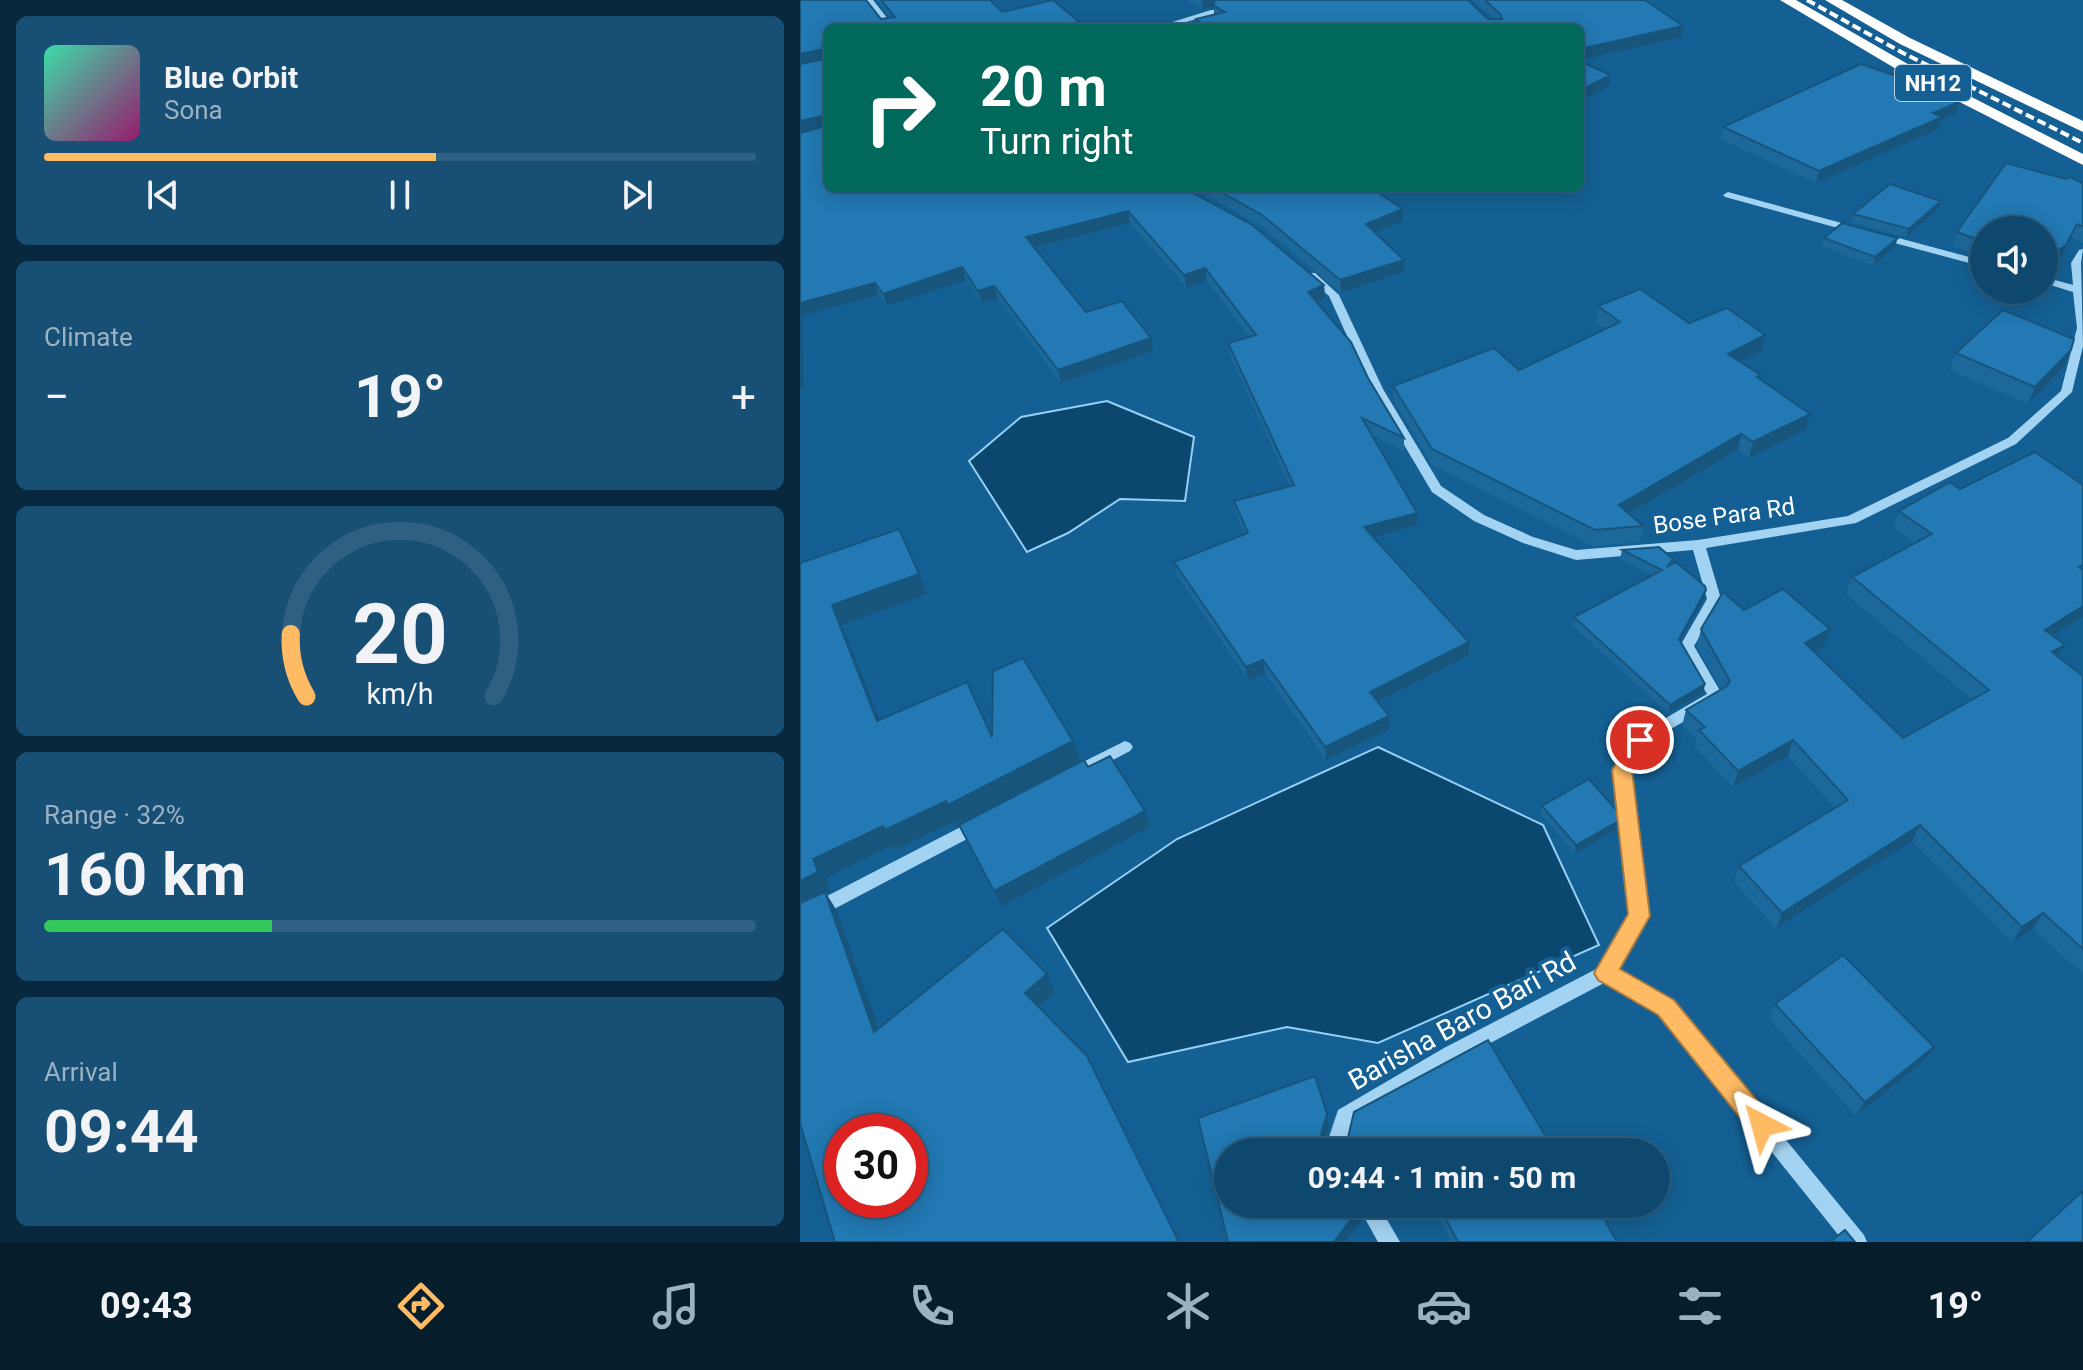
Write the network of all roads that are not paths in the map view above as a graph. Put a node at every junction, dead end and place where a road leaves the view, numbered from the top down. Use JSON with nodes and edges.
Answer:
{"nodes":[{"id":1,"x":869,"y":0,"type":"edge"},
{"id":2,"x":1787,"y":0,"type":"edge"},
{"id":3,"x":1832,"y":0,"type":"edge"},
{"id":4,"x":1211,"y":12,"type":"edge"},
{"id":5,"x":888,"y":24,"type":"edge"},
{"id":6,"x":1170,"y":24,"type":"edge"},
{"id":7,"x":2083,"y":127,"type":"edge"},
{"id":8,"x":2083,"y":160,"type":"edge"},
{"id":9,"x":1728,"y":195,"type":"dead end"},
{"id":10,"x":2083,"y":252,"type":"edge"},
{"id":11,"x":1970,"y":260,"type":"edge"},
{"id":12,"x":1302,"y":268,"type":"edge"},
{"id":13,"x":2058,"y":284,"type":"edge"},
{"id":14,"x":2078,"y":290,"type":"junction"},
{"id":15,"x":1698,"y":545,"type":"junction"},
{"id":16,"x":1125,"y":747,"type":"dead end"},
{"id":17,"x":1058,"y":782,"type":"edge"},
{"id":18,"x":990,"y":818,"type":"edge"},
{"id":19,"x":800,"y":919,"type":"edge"},
{"id":20,"x":1606,"y":973,"type":"junction"},
{"id":21,"x":1338,"y":1138,"type":"edge"},
{"id":22,"x":1375,"y":1218,"type":"edge"},
{"id":23,"x":1390,"y":1242,"type":"edge"},
{"id":24,"x":1857,"y":1242,"type":"edge"}],
"edges":[{"from":1,"to":5,"type":"street"},
{"from":2,"to":8,"type":"highway","number":"NH12"},
{"from":3,"to":7,"type":"highway","number":"NH12"},
{"from":4,"to":6,"type":"street"},
{"from":9,"to":11,"type":"street"},
{"from":10,"to":14,"type":"street","name":"Bose Para Rd"},
{"from":12,"to":15,"type":"street","name":"Bose Para Rd"},
{"from":13,"to":14,"type":"street"},
{"from":14,"to":15,"type":"street","name":"Bose Para Rd"},
{"from":15,"to":20,"type":"street"},
{"from":16,"to":17,"type":"street"},
{"from":18,"to":19,"type":"street"},
{"from":20,"to":21,"type":"street","name":"Barisha Baro Bari Rd"},
{"from":20,"to":24,"type":"street","name":"Barisha Baro Bari Rd"},
{"from":22,"to":23,"type":"street"}]}
